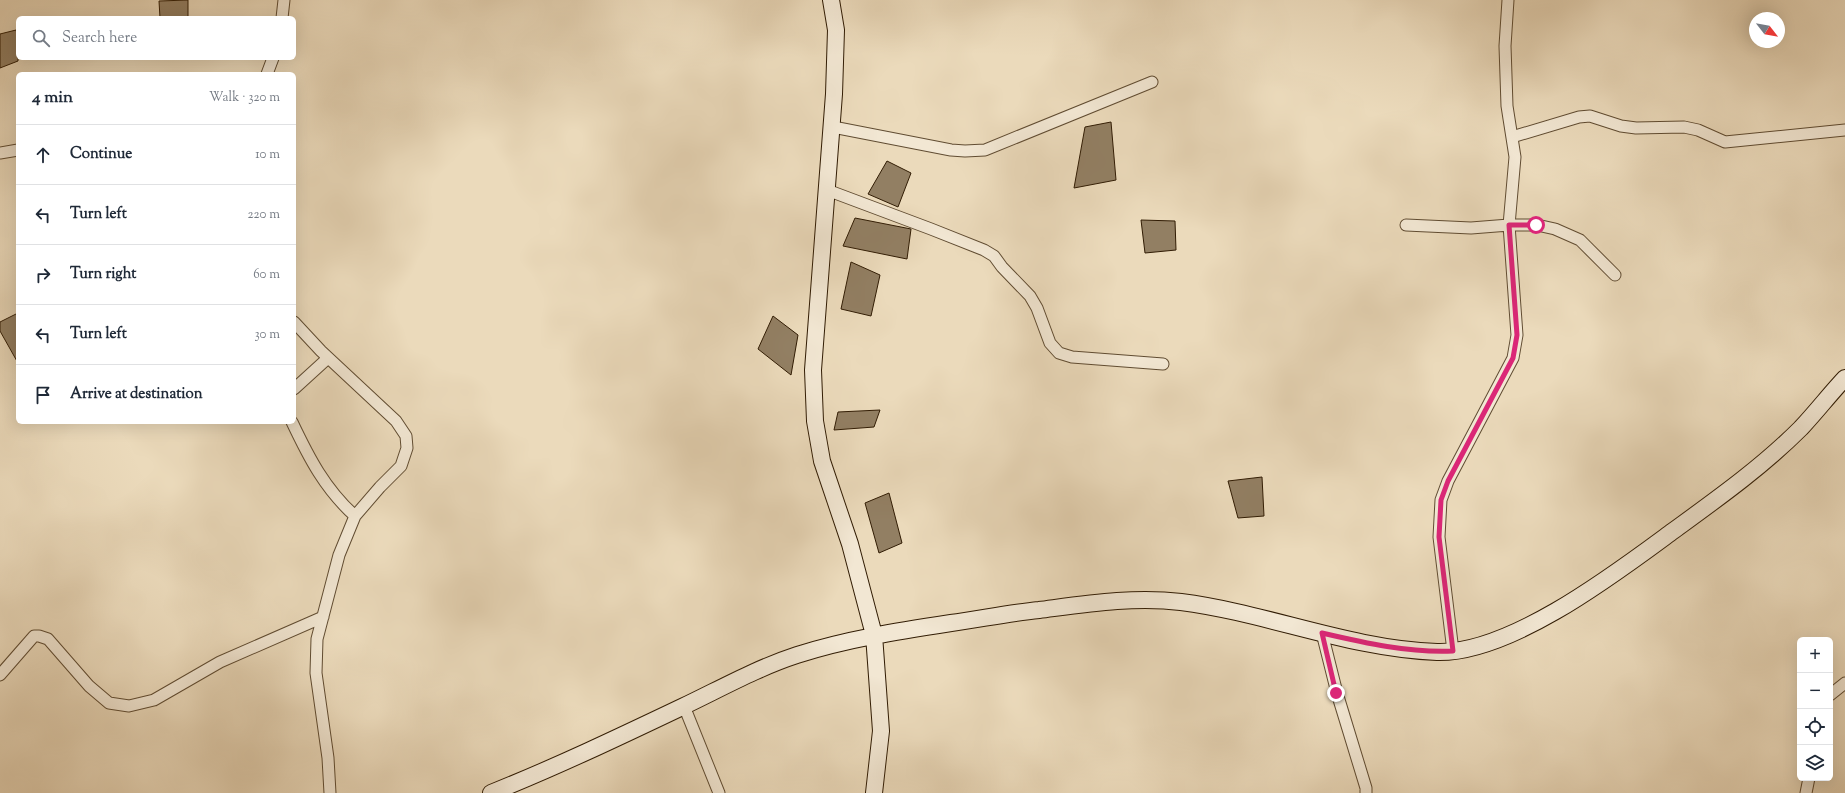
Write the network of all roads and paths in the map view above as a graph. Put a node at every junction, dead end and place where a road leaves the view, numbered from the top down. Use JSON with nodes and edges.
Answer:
{"nodes":[{"id":1,"x":284,"y":0,"type":"edge"},
{"id":2,"x":831,"y":0,"type":"edge"},
{"id":3,"x":1508,"y":0,"type":"edge"},
{"id":4,"x":282,"y":16,"type":"edge"},
{"id":5,"x":272,"y":60,"type":"edge"},
{"id":6,"x":268,"y":72,"type":"edge"},
{"id":7,"x":1152,"y":82,"type":"dead end"},
{"id":8,"x":833,"y":127,"type":"junction"},
{"id":9,"x":1845,"y":130,"type":"edge"},
{"id":10,"x":1512,"y":136,"type":"junction"},
{"id":11,"x":16,"y":150,"type":"edge"},
{"id":12,"x":0,"y":153,"type":"edge"},
{"id":13,"x":827,"y":190,"type":"junction"},
{"id":14,"x":1406,"y":225,"type":"dead end"},
{"id":15,"x":1509,"y":225,"type":"junction"},
{"id":16,"x":1615,"y":275,"type":"dead end"},
{"id":17,"x":296,"y":324,"type":"edge"},
{"id":18,"x":328,"y":358,"type":"junction"},
{"id":19,"x":1163,"y":364,"type":"dead end"},
{"id":20,"x":1845,"y":378,"type":"edge"},
{"id":21,"x":296,"y":387,"type":"edge"},
{"id":22,"x":293,"y":424,"type":"edge"},
{"id":23,"x":355,"y":516,"type":"junction"},
{"id":24,"x":323,"y":617,"type":"junction"},
{"id":25,"x":1322,"y":633,"type":"junction"},
{"id":26,"x":874,"y":635,"type":"junction"},
{"id":27,"x":1453,"y":651,"type":"junction"},
{"id":28,"x":0,"y":675,"type":"edge"},
{"id":29,"x":1845,"y":683,"type":"edge"},
{"id":30,"x":1833,"y":693,"type":"edge"},
{"id":31,"x":684,"y":706,"type":"junction"},
{"id":32,"x":1808,"y":781,"type":"edge"},
{"id":33,"x":330,"y":793,"type":"edge"},
{"id":34,"x":491,"y":793,"type":"edge"},
{"id":35,"x":719,"y":793,"type":"edge"},
{"id":36,"x":874,"y":793,"type":"edge"},
{"id":37,"x":1366,"y":793,"type":"edge"},
{"id":38,"x":1806,"y":793,"type":"edge"}],
"edges":[{"from":1,"to":4,"type":"street"},
{"from":2,"to":8,"type":"street"},
{"from":3,"to":10,"type":"street"},
{"from":5,"to":6,"type":"street"},
{"from":7,"to":8,"type":"street"},
{"from":8,"to":13,"type":"street"},
{"from":9,"to":10,"type":"street"},
{"from":10,"to":15,"type":"street"},
{"from":11,"to":12,"type":"street"},
{"from":13,"to":19,"type":"street"},
{"from":13,"to":26,"type":"street"},
{"from":14,"to":15,"type":"street"},
{"from":15,"to":16,"type":"street"},
{"from":15,"to":27,"type":"street"},
{"from":17,"to":18,"type":"street"},
{"from":18,"to":21,"type":"street"},
{"from":18,"to":23,"type":"street"},
{"from":20,"to":27,"type":"street"},
{"from":22,"to":23,"type":"street"},
{"from":23,"to":24,"type":"street"},
{"from":24,"to":28,"type":"street"},
{"from":24,"to":33,"type":"street"},
{"from":25,"to":26,"type":"street"},
{"from":25,"to":27,"type":"street"},
{"from":25,"to":37,"type":"street"},
{"from":26,"to":31,"type":"street"},
{"from":26,"to":36,"type":"street"},
{"from":29,"to":30,"type":"street"},
{"from":31,"to":34,"type":"street"},
{"from":31,"to":35,"type":"street"},
{"from":32,"to":38,"type":"street"}]}
